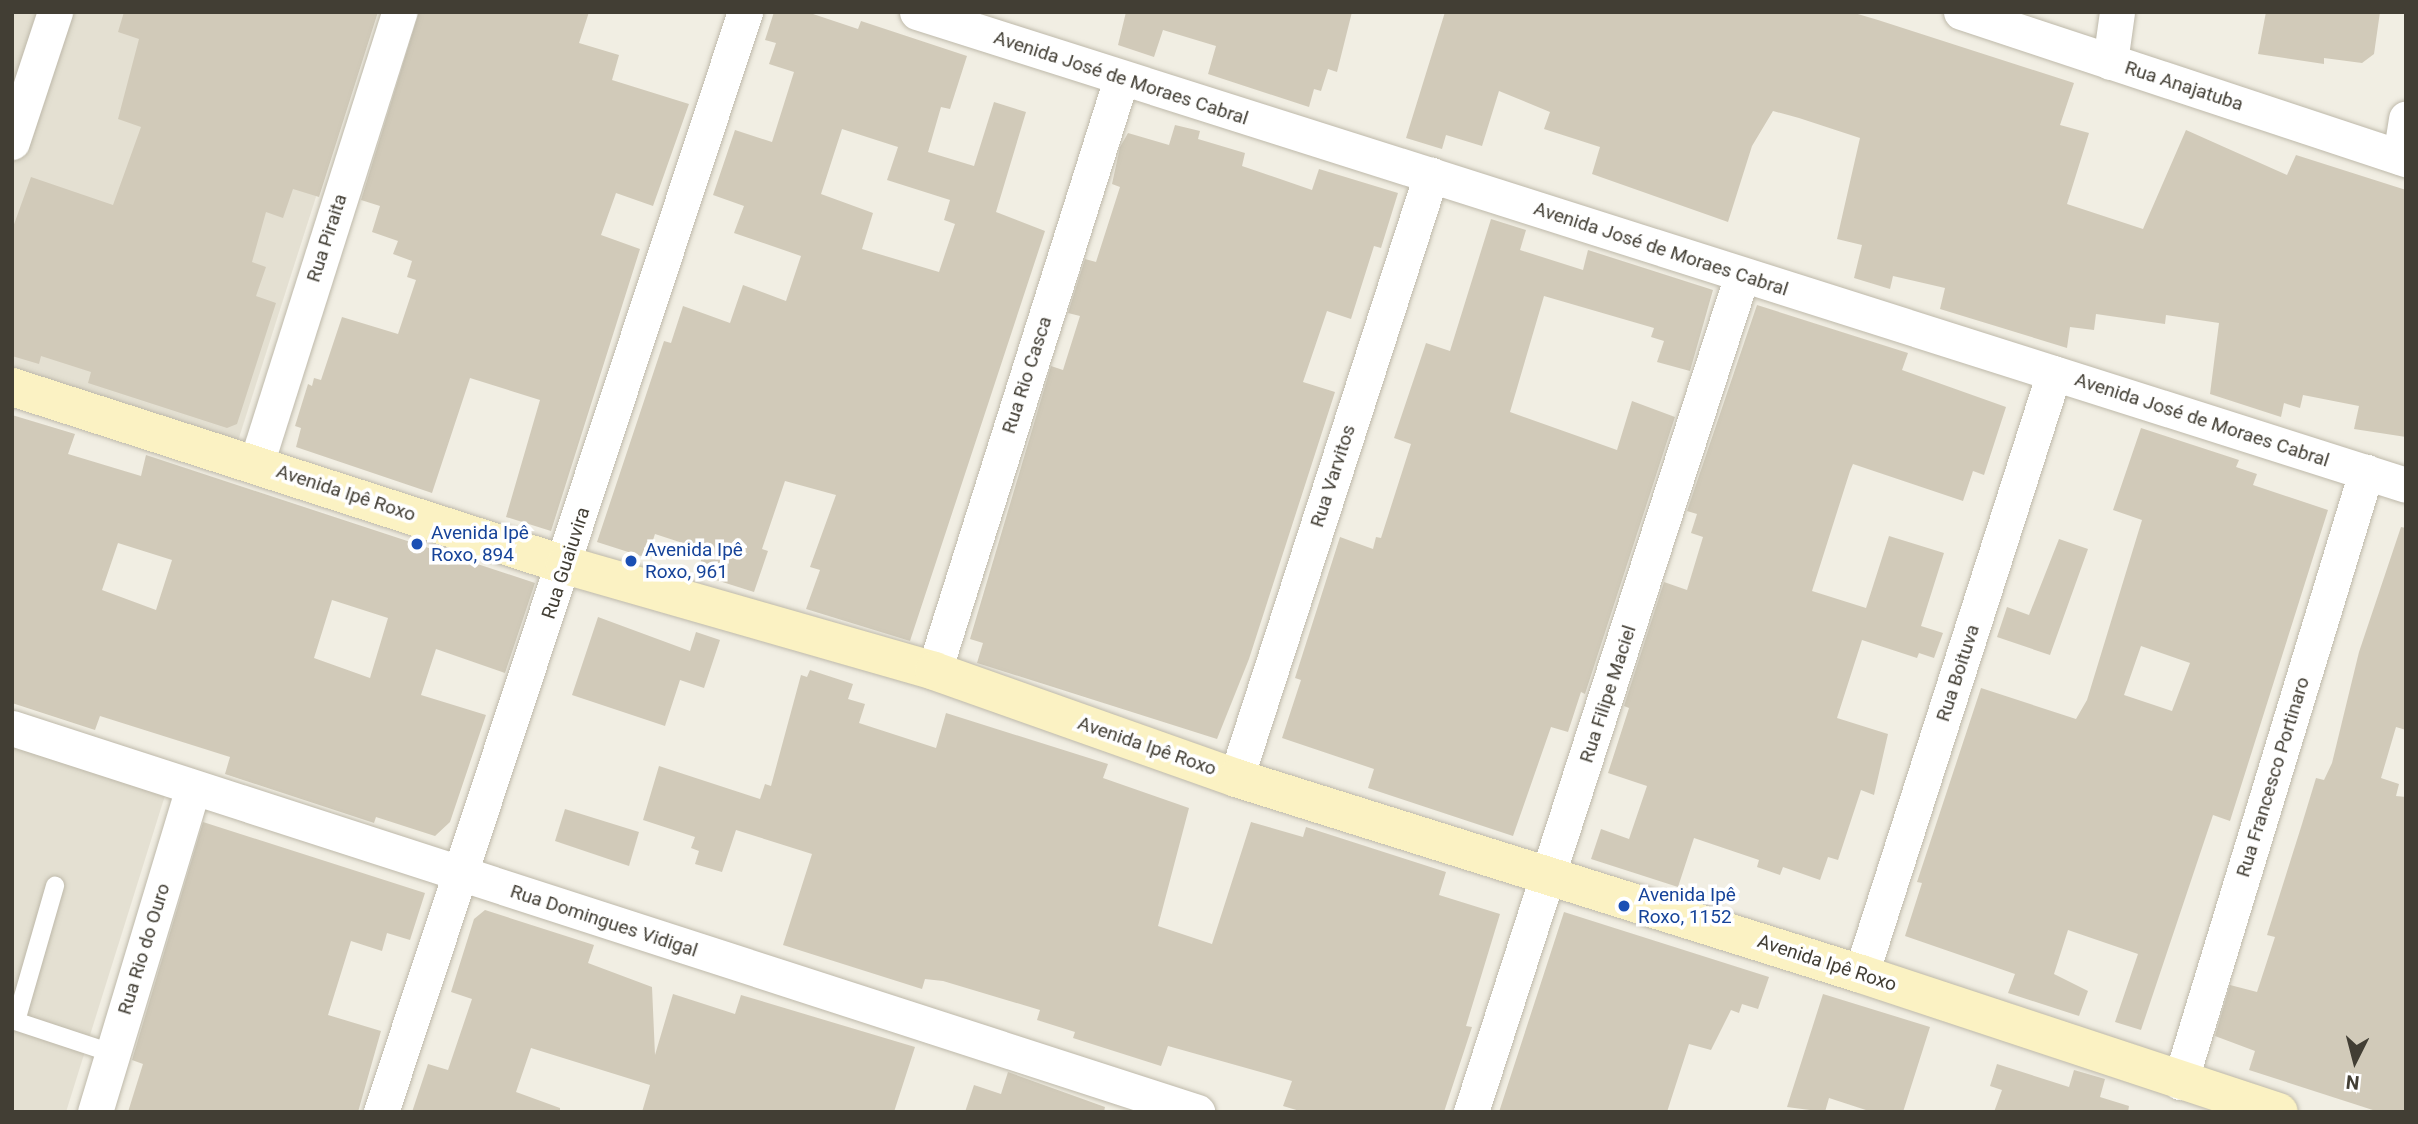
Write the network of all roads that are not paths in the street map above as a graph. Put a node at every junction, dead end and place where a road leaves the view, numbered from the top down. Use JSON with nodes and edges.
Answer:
{"nodes":[{"id":1,"x":55,"y":12,"type":"edge"},
{"id":2,"x":399,"y":12,"type":"edge"},
{"id":3,"x":745,"y":12,"type":"edge"},
{"id":4,"x":917,"y":12,"type":"edge"},
{"id":5,"x":1961,"y":12,"type":"edge"},
{"id":6,"x":2117,"y":12,"type":"edge"},
{"id":7,"x":2110,"y":61,"type":"junction"},
{"id":8,"x":1121,"y":79,"type":"junction"},
{"id":9,"x":2406,"y":118,"type":"edge"},
{"id":10,"x":12,"y":142,"type":"edge"},
{"id":11,"x":2403,"y":158,"type":"edge"},
{"id":12,"x":1431,"y":175,"type":"junction"},
{"id":13,"x":1742,"y":275,"type":"junction"},
{"id":14,"x":2054,"y":373,"type":"junction"},
{"id":15,"x":12,"y":387,"type":"edge"},
{"id":16,"x":256,"y":464,"type":"junction"},
{"id":17,"x":2365,"y":472,"type":"junction"},
{"id":18,"x":2406,"y":485,"type":"edge"},
{"id":19,"x":565,"y":565,"type":"junction"},
{"id":20,"x":934,"y":671,"type":"junction"},
{"id":21,"x":12,"y":728,"type":"edge"},
{"id":22,"x":1236,"y":778,"type":"junction"},
{"id":23,"x":193,"y":786,"type":"junction"},
{"id":24,"x":461,"y":875,"type":"junction"},
{"id":25,"x":1550,"y":876,"type":"junction"},
{"id":26,"x":55,"y":886,"type":"dead end"},
{"id":27,"x":1861,"y":974,"type":"junction"},
{"id":28,"x":14,"y":1021,"type":"edge"},
{"id":29,"x":112,"y":1053,"type":"junction"},
{"id":30,"x":2180,"y":1083,"type":"junction"},
{"id":31,"x":95,"y":1112,"type":"edge"},
{"id":32,"x":381,"y":1112,"type":"edge"},
{"id":33,"x":1197,"y":1112,"type":"edge"},
{"id":34,"x":1471,"y":1112,"type":"edge"},
{"id":35,"x":2279,"y":1112,"type":"edge"}],
"edges":[{"from":1,"to":10,"type":"street"},
{"from":2,"to":16,"type":"street","name":"Rua Piraita"},
{"from":3,"to":19,"type":"street","name":"Rua Guaiuvira"},
{"from":4,"to":8,"type":"street","name":"Avenida José de Moraes Cabral"},
{"from":5,"to":7,"type":"street","name":"Rua Anajatuba"},
{"from":6,"to":7,"type":"street"},
{"from":7,"to":11,"type":"street","name":"Rua Anajatuba"},
{"from":8,"to":12,"type":"street","name":"Avenida José de Moraes Cabral"},
{"from":8,"to":20,"type":"street","name":"Rua Rio Casca"},
{"from":9,"to":11,"type":"street"},
{"from":12,"to":13,"type":"street","name":"Avenida José de Moraes Cabral"},
{"from":12,"to":22,"type":"street","name":"Rua Varvitos"},
{"from":13,"to":14,"type":"street","name":"Avenida José de Moraes Cabral"},
{"from":13,"to":25,"type":"street","name":"Rua Filipe Maciel"},
{"from":14,"to":17,"type":"street","name":"Avenida José de Moraes Cabral"},
{"from":14,"to":27,"type":"street","name":"Rua Boituva"},
{"from":15,"to":16,"type":"street","name":"Avenida Ipê Roxo"},
{"from":16,"to":19,"type":"street","name":"Avenida Ipê Roxo"},
{"from":17,"to":18,"type":"street","name":"Avenida José de Moraes Cabral"},
{"from":17,"to":30,"type":"street","name":"Rua Francesco Portinaro"},
{"from":19,"to":20,"type":"street","name":"Avenida Ipê Roxo"},
{"from":19,"to":24,"type":"street","name":"Rua Guaiuvira"},
{"from":20,"to":22,"type":"street","name":"Avenida Ipê Roxo"},
{"from":21,"to":23,"type":"street","name":"Rua Domingues Vidigal"},
{"from":22,"to":25,"type":"street","name":"Avenida Ipê Roxo"},
{"from":23,"to":24,"type":"street","name":"Rua Domingues Vidigal"},
{"from":23,"to":29,"type":"street","name":"Rua Rio do Ouro"},
{"from":24,"to":32,"type":"street","name":"Rua Guaiuvira"},
{"from":24,"to":33,"type":"street","name":"Rua Domingues Vidigal"},
{"from":25,"to":27,"type":"street","name":"Avenida Ipê Roxo"},
{"from":25,"to":34,"type":"street","name":"Rua Filipe Maciel"},
{"from":26,"to":28,"type":"lane"},
{"from":27,"to":30,"type":"street","name":"Avenida Ipê Roxo"},
{"from":28,"to":29,"type":"lane"},
{"from":29,"to":31,"type":"street","name":"Rua Rio do Ouro"},
{"from":30,"to":35,"type":"street","name":"Avenida Ipê Roxo"}]}
